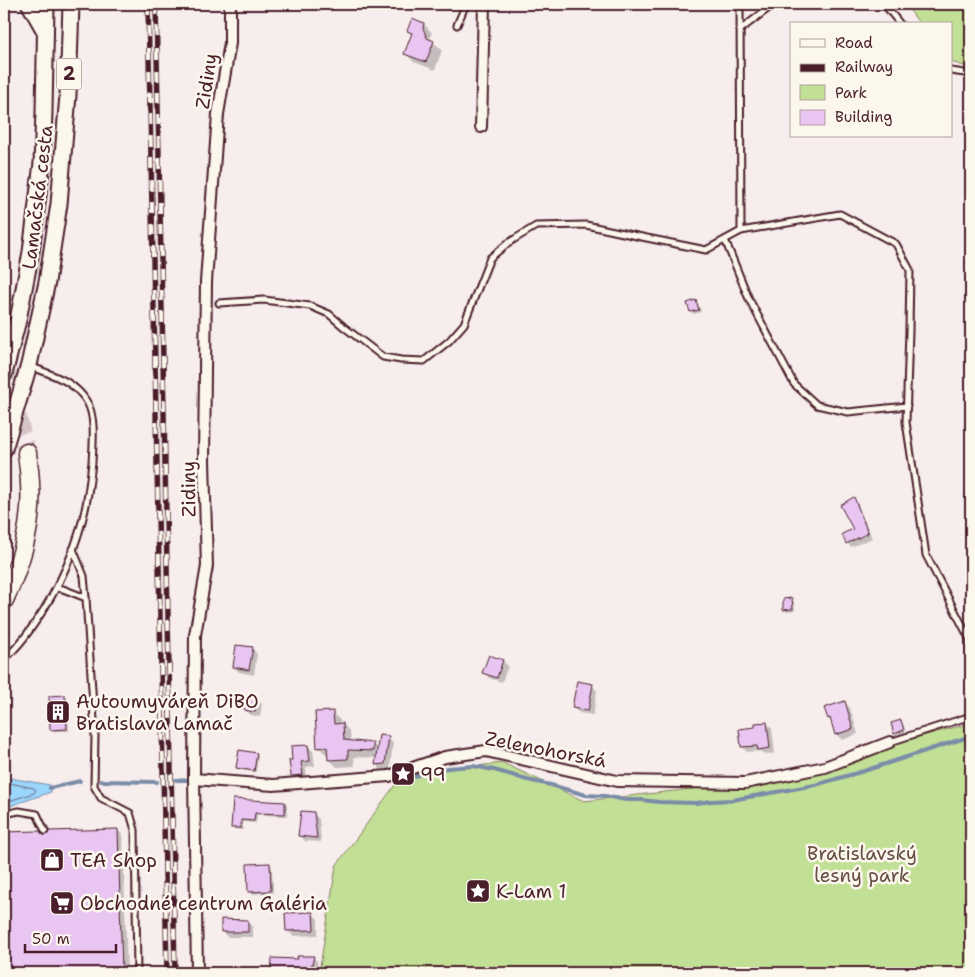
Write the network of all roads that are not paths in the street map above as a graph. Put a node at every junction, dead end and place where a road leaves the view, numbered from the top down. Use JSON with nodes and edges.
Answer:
{"nodes":[{"id":1,"x":29,"y":4,"type":"edge"},
{"id":2,"x":46,"y":4,"type":"edge"},
{"id":3,"x":72,"y":4,"type":"edge"},
{"id":4,"x":230,"y":4,"type":"edge"},
{"id":5,"x":466,"y":4,"type":"edge"},
{"id":6,"x":484,"y":4,"type":"edge"},
{"id":7,"x":740,"y":4,"type":"edge"},
{"id":8,"x":774,"y":4,"type":"edge"},
{"id":9,"x":884,"y":4,"type":"edge"},
{"id":10,"x":898,"y":22,"type":"edge"},
{"id":11,"x":457,"y":25,"type":"dead end"},
{"id":12,"x":740,"y":30,"type":"junction"},
{"id":13,"x":46,"y":34,"type":"junction"},
{"id":14,"x":952,"y":71,"type":"edge"},
{"id":15,"x":971,"y":74,"type":"edge"},
{"id":16,"x":481,"y":127,"type":"dead end"},
{"id":17,"x":741,"y":231,"type":"junction"},
{"id":18,"x":725,"y":240,"type":"junction"},
{"id":19,"x":219,"y":302,"type":"dead end"},
{"id":20,"x":29,"y":365,"type":"junction"},
{"id":21,"x":4,"y":374,"type":"edge"},
{"id":22,"x":907,"y":406,"type":"junction"},
{"id":23,"x":4,"y":449,"type":"edge"},
{"id":24,"x":27,"y":453,"type":"tunnel mouth"},
{"id":25,"x":73,"y":549,"type":"junction"},
{"id":26,"x":56,"y":588,"type":"junction"},
{"id":27,"x":86,"y":598,"type":"junction"},
{"id":28,"x":4,"y":600,"type":"edge"},
{"id":29,"x":4,"y":660,"type":"edge"},
{"id":30,"x":971,"y":681,"type":"edge"},
{"id":31,"x":971,"y":716,"type":"edge"},
{"id":32,"x":890,"y":742,"type":"joint"},
{"id":33,"x":194,"y":779,"type":"junction"},
{"id":34,"x":4,"y":814,"type":"edge"},
{"id":35,"x":45,"y":831,"type":"dead end"},
{"id":36,"x":138,"y":973,"type":"edge"},
{"id":37,"x":196,"y":973,"type":"edge"}],
"edges":[{"from":1,"to":13,"type":"street"},
{"from":2,"to":13,"type":"main road","name":"Lamačská cesta","number":"2"},
{"from":3,"to":20,"type":"main road","name":"Lamačská cesta","number":"2"},
{"from":4,"to":33,"type":"street","name":"Zidiny"},
{"from":5,"to":11,"type":"lane"},
{"from":6,"to":16,"type":"street"},
{"from":7,"to":12,"type":"lane"},
{"from":8,"to":12,"type":"lane"},
{"from":9,"to":10,"type":"lane"},
{"from":12,"to":17,"type":"lane"},
{"from":13,"to":21,"type":"main road","name":"Lamačská cesta","number":"2"},
{"from":14,"to":15,"type":"lane"},
{"from":17,"to":18,"type":"lane"},
{"from":17,"to":22,"type":"lane"},
{"from":18,"to":19,"type":"lane"},
{"from":18,"to":22,"type":"lane"},
{"from":20,"to":23,"type":"main road","name":"Lamačská cesta","number":"2"},
{"from":20,"to":25,"type":"lane"},
{"from":22,"to":30,"type":"lane"},
{"from":24,"to":28,"type":"highway"},
{"from":25,"to":26,"type":"lane"},
{"from":25,"to":27,"type":"lane"},
{"from":26,"to":27,"type":"lane"},
{"from":26,"to":29,"type":"lane"},
{"from":27,"to":36,"type":"lane"},
{"from":31,"to":32,"type":"lane"},
{"from":32,"to":33,"type":"street","name":"Zelenohorská"},
{"from":33,"to":37,"type":"street","name":"Zidiny"},
{"from":34,"to":35,"type":"lane"}]}
